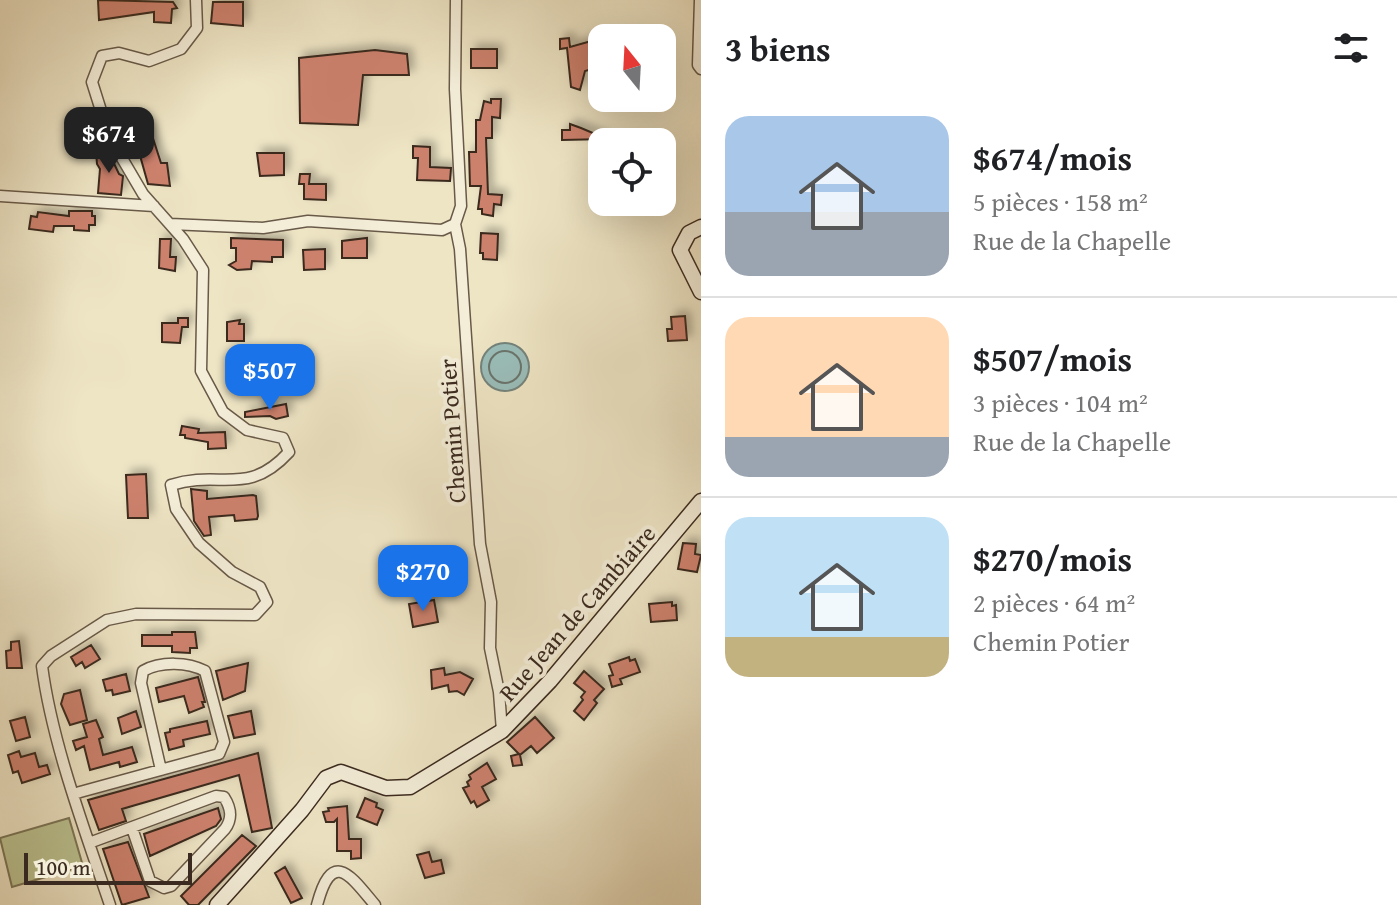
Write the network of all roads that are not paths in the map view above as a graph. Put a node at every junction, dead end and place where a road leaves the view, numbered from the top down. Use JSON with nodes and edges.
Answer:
{"nodes":[{"id":1,"x":196,"y":0,"type":"edge"},
{"id":2,"x":456,"y":0,"type":"edge"},
{"id":3,"x":700,"y":0,"type":"edge"},
{"id":4,"x":701,"y":69,"type":"edge"},
{"id":5,"x":0,"y":196,"type":"edge"},
{"id":6,"x":154,"y":206,"type":"junction"},
{"id":7,"x":170,"y":224,"type":"junction"},
{"id":8,"x":455,"y":224,"type":"junction"},
{"id":9,"x":701,"y":227,"type":"edge"},
{"id":10,"x":701,"y":292,"type":"edge"},
{"id":11,"x":701,"y":501,"type":"edge"},
{"id":12,"x":502,"y":731,"type":"junction"},
{"id":13,"x":161,"y":770,"type":"junction"},
{"id":14,"x":74,"y":794,"type":"junction"},
{"id":15,"x":132,"y":828,"type":"junction"},
{"id":16,"x":89,"y":843,"type":"junction"},
{"id":17,"x":110,"y":905,"type":"edge"},
{"id":18,"x":217,"y":905,"type":"edge"},
{"id":19,"x":317,"y":905,"type":"edge"},
{"id":20,"x":375,"y":905,"type":"edge"}],
"edges":[{"from":1,"to":6,"type":"street"},
{"from":2,"to":8,"type":"street","name":"Chemin Potier"},
{"from":3,"to":4,"type":"street"},
{"from":5,"to":6,"type":"street"},
{"from":6,"to":7,"type":"street"},
{"from":7,"to":8,"type":"street"},
{"from":7,"to":14,"type":"street"},
{"from":8,"to":12,"type":"street","name":"Chemin Potier"},
{"from":9,"to":10,"type":"main road"},
{"from":11,"to":12,"type":"main road","name":"Rue Jean de Cambiaire"},
{"from":12,"to":18,"type":"main road","name":"Rue Jean de Cambiaire"},
{"from":13,"to":13,"type":"street"},
{"from":13,"to":14,"type":"street"},
{"from":14,"to":16,"type":"street"},
{"from":15,"to":15,"type":"street"},
{"from":15,"to":16,"type":"street"},
{"from":16,"to":17,"type":"street"},
{"from":19,"to":20,"type":"street"}]}
